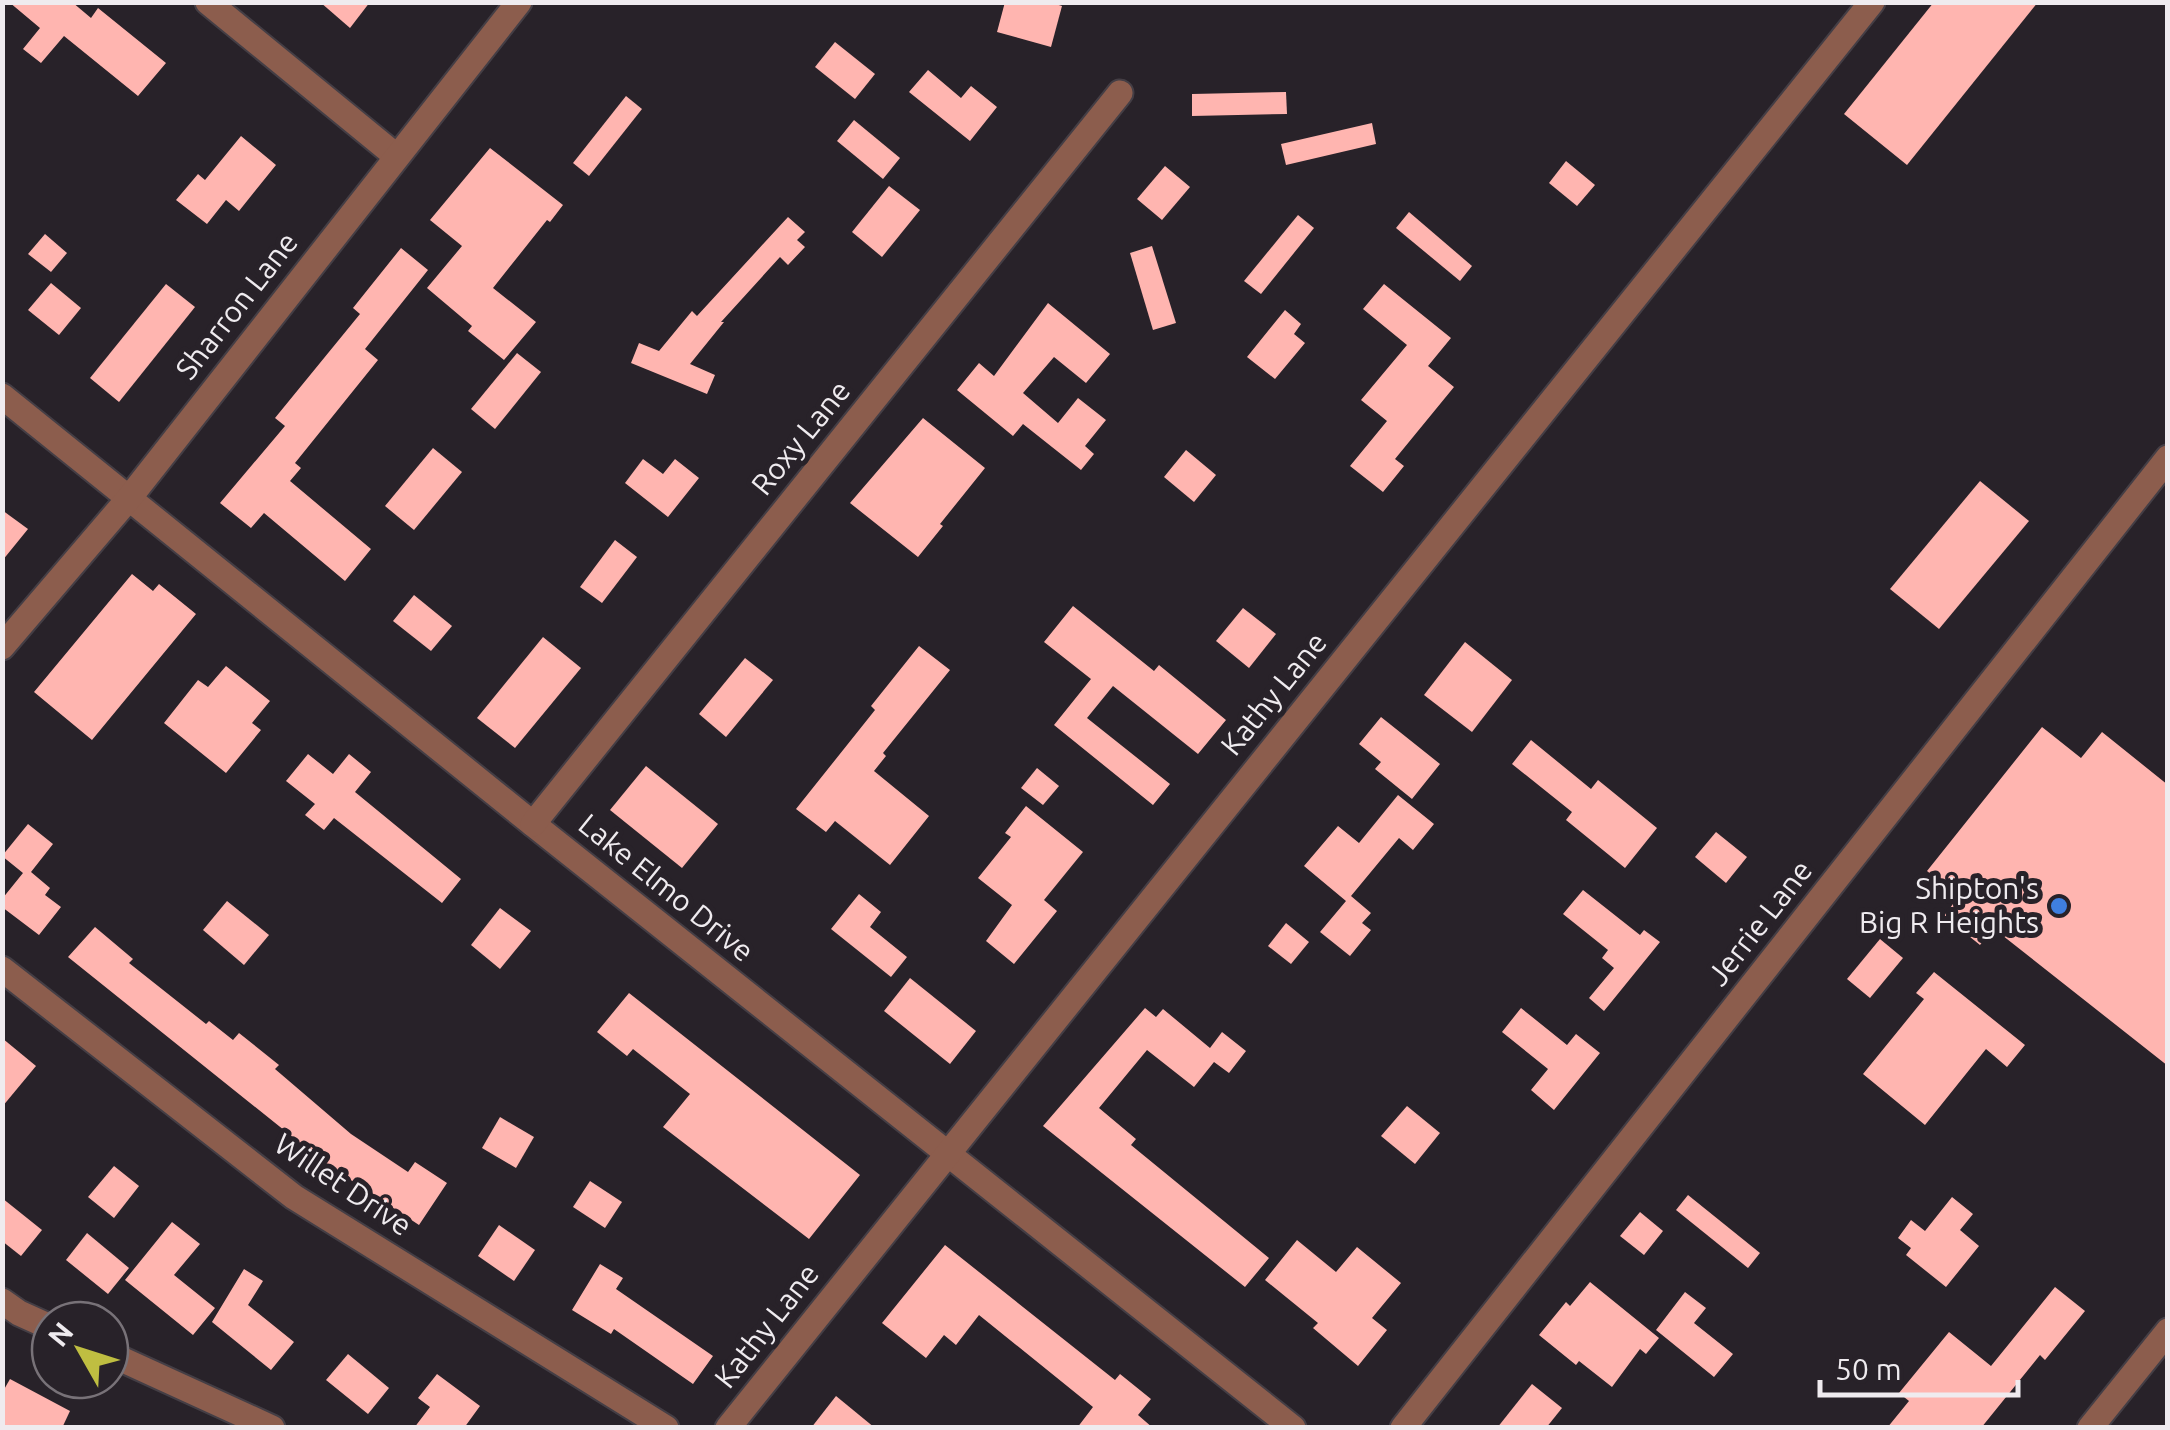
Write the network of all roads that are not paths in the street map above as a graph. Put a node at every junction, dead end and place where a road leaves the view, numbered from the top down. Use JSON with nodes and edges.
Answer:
{"nodes":[{"id":1,"x":208,"y":2,"type":"edge"},
{"id":2,"x":519,"y":2,"type":"edge"},
{"id":3,"x":1872,"y":2,"type":"edge"},
{"id":4,"x":1120,"y":93,"type":"dead end"},
{"id":5,"x":396,"y":156,"type":"junction"},
{"id":6,"x":2,"y":396,"type":"edge"},
{"id":7,"x":2168,"y":458,"type":"edge"},
{"id":8,"x":130,"y":497,"type":"junction"},
{"id":9,"x":2,"y":647,"type":"edge"},
{"id":10,"x":533,"y":824,"type":"junction"},
{"id":11,"x":2,"y":969,"type":"edge"},
{"id":12,"x":946,"y":1153,"type":"junction"},
{"id":13,"x":2,"y":1301,"type":"edge"},
{"id":14,"x":30,"y":1318,"type":"edge"},
{"id":15,"x":2168,"y":1332,"type":"edge"},
{"id":16,"x":130,"y":1363,"type":"edge"},
{"id":17,"x":272,"y":1428,"type":"edge"},
{"id":18,"x":666,"y":1428,"type":"edge"},
{"id":19,"x":728,"y":1428,"type":"edge"},
{"id":20,"x":1293,"y":1428,"type":"edge"},
{"id":21,"x":1403,"y":1428,"type":"edge"},
{"id":22,"x":2090,"y":1428,"type":"edge"}],
"edges":[{"from":1,"to":5,"type":"street"},
{"from":2,"to":5,"type":"street","name":"Sharron Lane"},
{"from":3,"to":12,"type":"street","name":"Kathy Lane"},
{"from":4,"to":10,"type":"street","name":"Roxy Lane"},
{"from":5,"to":8,"type":"street","name":"Sharron Lane"},
{"from":6,"to":8,"type":"street","name":"Lake Elmo Drive"},
{"from":7,"to":21,"type":"street","name":"Jerrie Lane"},
{"from":8,"to":9,"type":"street","name":"Sharron Lane"},
{"from":8,"to":10,"type":"street","name":"Lake Elmo Drive"},
{"from":10,"to":12,"type":"street","name":"Lake Elmo Drive"},
{"from":11,"to":18,"type":"street","name":"Willet Drive"},
{"from":12,"to":19,"type":"street","name":"Kathy Lane"},
{"from":12,"to":20,"type":"street","name":"Lake Elmo Drive"},
{"from":13,"to":14,"type":"street"},
{"from":15,"to":22,"type":"street"},
{"from":16,"to":17,"type":"street"}]}
